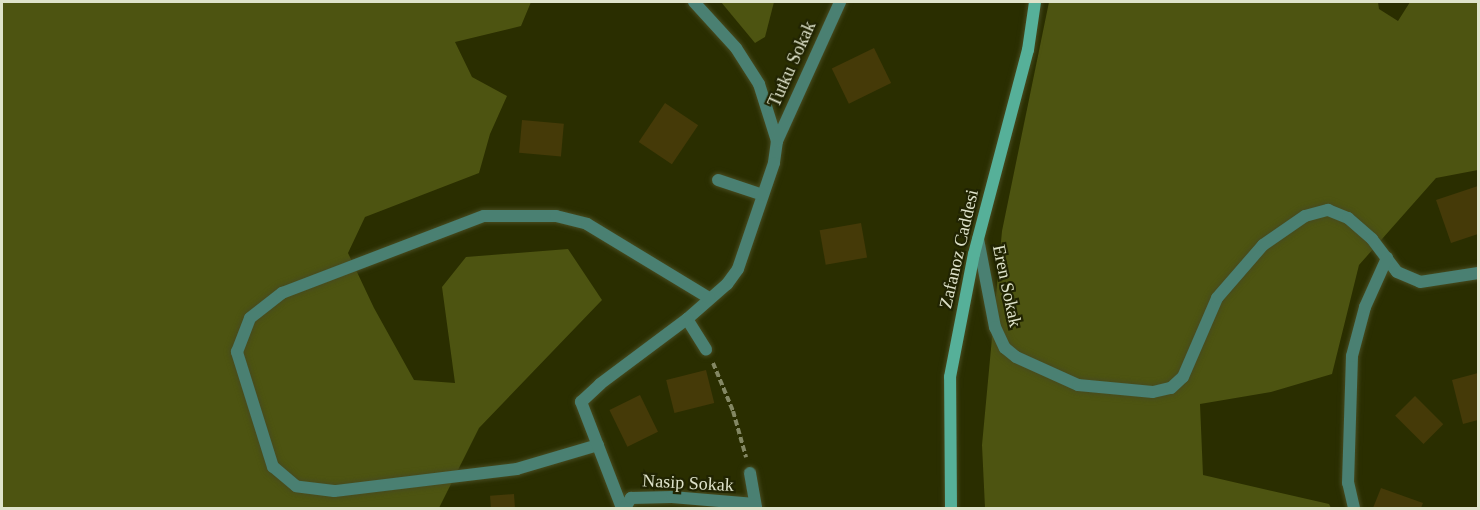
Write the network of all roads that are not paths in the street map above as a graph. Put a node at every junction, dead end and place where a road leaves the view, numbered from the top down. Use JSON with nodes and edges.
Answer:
{"nodes":[{"id":1,"x":694,"y":2,"type":"edge"},
{"id":2,"x":840,"y":2,"type":"edge"},
{"id":3,"x":1035,"y":2,"type":"edge"},
{"id":4,"x":777,"y":141,"type":"junction"},
{"id":5,"x":717,"y":180,"type":"dead end"},
{"id":6,"x":763,"y":195,"type":"junction"},
{"id":7,"x":978,"y":239,"type":"junction"},
{"id":8,"x":1387,"y":258,"type":"junction"},
{"id":9,"x":1479,"y":273,"type":"edge"},
{"id":10,"x":709,"y":298,"type":"junction"},
{"id":11,"x":687,"y":319,"type":"junction"},
{"id":12,"x":706,"y":350,"type":"road end"},
{"id":13,"x":598,"y":445,"type":"junction"},
{"id":14,"x":750,"y":473,"type":"road end"},
{"id":15,"x":755,"y":506,"type":"edge"},
{"id":16,"x":624,"y":508,"type":"edge"},
{"id":17,"x":951,"y":508,"type":"edge"},
{"id":18,"x":1354,"y":508,"type":"edge"}],
"edges":[{"from":1,"to":4,"type":"street"},
{"from":2,"to":4,"type":"street","name":"Tutku Sokak"},
{"from":3,"to":7,"type":"street","name":"Zafanoz Caddesi"},
{"from":4,"to":6,"type":"street"},
{"from":5,"to":6,"type":"street"},
{"from":6,"to":10,"type":"street"},
{"from":7,"to":8,"type":"street","name":"Eren Sokak"},
{"from":7,"to":17,"type":"street","name":"Zafanoz Caddesi"},
{"from":8,"to":9,"type":"street","name":"Eren Sokak"},
{"from":8,"to":18,"type":"street"},
{"from":10,"to":11,"type":"street"},
{"from":10,"to":13,"type":"street"},
{"from":11,"to":12,"type":"street"},
{"from":11,"to":13,"type":"street"},
{"from":13,"to":16,"type":"street"},
{"from":14,"to":15,"type":"street"},
{"from":15,"to":16,"type":"street","name":"Nasip Sokak"}]}
